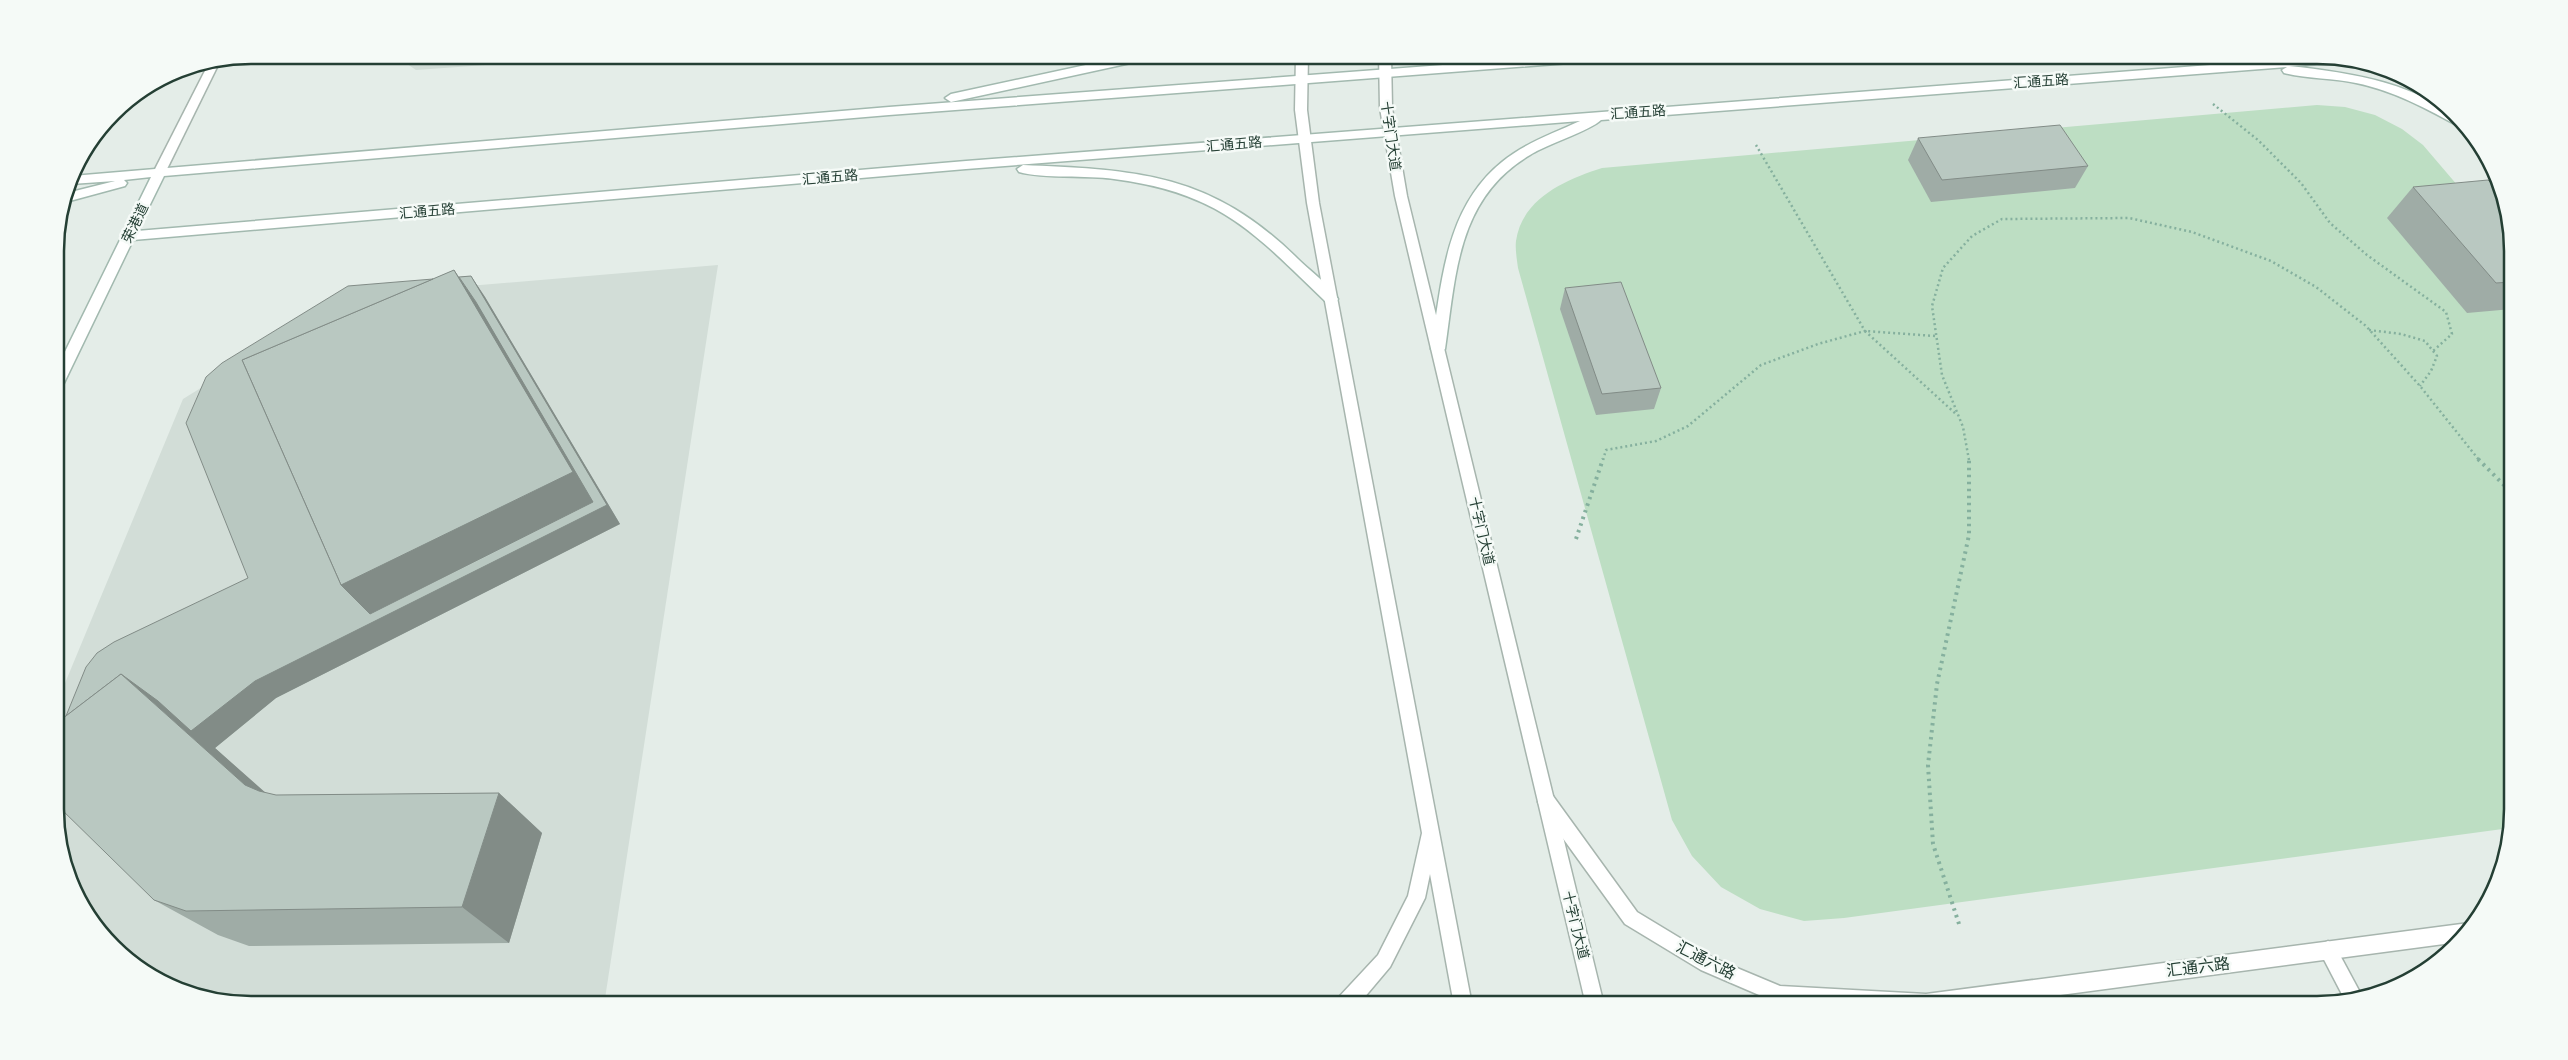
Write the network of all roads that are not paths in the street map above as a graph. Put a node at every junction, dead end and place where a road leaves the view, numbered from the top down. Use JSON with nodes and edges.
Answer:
{"nodes":[{"id":1,"x":1109,"y":64,"type":"edge"},
{"id":2,"x":1301,"y":64,"type":"edge"},
{"id":3,"x":1384,"y":64,"type":"edge"},
{"id":4,"x":1509,"y":64,"type":"edge"},
{"id":5,"x":2271,"y":64,"type":"edge"},
{"id":6,"x":2244,"y":66,"type":"junction"},
{"id":7,"x":212,"y":67,"type":"edge"},
{"id":8,"x":1383,"y":74,"type":"junction"},
{"id":9,"x":1299,"y":81,"type":"junction"},
{"id":10,"x":889,"y":112,"type":"junction"},
{"id":11,"x":1608,"y":114,"type":"junction"},
{"id":12,"x":2446,"y":115,"type":"edge"},
{"id":13,"x":1389,"y":131,"type":"junction"},
{"id":14,"x":1303,"y":138,"type":"junction"},
{"id":15,"x":966,"y":165,"type":"junction"},
{"id":16,"x":159,"y":173,"type":"junction"},
{"id":17,"x":78,"y":179,"type":"edge"},
{"id":18,"x":72,"y":196,"type":"edge"},
{"id":19,"x":129,"y":236,"type":"junction"},
{"id":20,"x":1331,"y":299,"type":"junction"},
{"id":21,"x":1438,"y":349,"type":"junction"},
{"id":22,"x":64,"y":368,"type":"edge"},
{"id":23,"x":1546,"y":802,"type":"junction"},
{"id":24,"x":1430,"y":831,"type":"junction"},
{"id":25,"x":2458,"y":933,"type":"edge"},
{"id":26,"x":2328,"y":950,"type":"junction"},
{"id":27,"x":2352,"y":993,"type":"edge"},
{"id":28,"x":1354,"y":996,"type":"edge"},
{"id":29,"x":1461,"y":996,"type":"edge"},
{"id":30,"x":1593,"y":996,"type":"edge"},
{"id":31,"x":1797,"y":996,"type":"edge"},
{"id":32,"x":1973,"y":996,"type":"edge"}],
"edges":[{"from":1,"to":10,"type":"main road"},
{"from":2,"to":9,"type":"main road"},
{"from":3,"to":8,"type":"main road","name":"十字门大道"},
{"from":4,"to":8,"type":"main road"},
{"from":5,"to":6,"type":"main road","name":"汇通五路"},
{"from":6,"to":11,"type":"main road","name":"汇通五路"},
{"from":6,"to":12,"type":"main road"},
{"from":7,"to":16,"type":"main road","name":"荣港道"},
{"from":8,"to":9,"type":"main road"},
{"from":8,"to":13,"type":"main road","name":"十字门大道"},
{"from":9,"to":10,"type":"main road"},
{"from":9,"to":14,"type":"main road"},
{"from":10,"to":16,"type":"main road"},
{"from":11,"to":13,"type":"main road","name":"汇通五路"},
{"from":11,"to":21,"type":"main road"},
{"from":13,"to":14,"type":"main road","name":"汇通五路"},
{"from":13,"to":21,"type":"main road","name":"十字门大道"},
{"from":14,"to":15,"type":"main road","name":"汇通五路"},
{"from":14,"to":20,"type":"main road"},
{"from":15,"to":19,"type":"main road","name":"汇通五路"},
{"from":15,"to":20,"type":"main road"},
{"from":16,"to":17,"type":"main road"},
{"from":16,"to":18,"type":"main road"},
{"from":16,"to":19,"type":"main road","name":"荣港道"},
{"from":19,"to":22,"type":"main road","name":"荣港道"},
{"from":20,"to":24,"type":"main road"},
{"from":21,"to":23,"type":"main road","name":"十字门大道"},
{"from":23,"to":30,"type":"main road","name":"十字门大道"},
{"from":23,"to":31,"type":"main road","name":"汇通六路"},
{"from":24,"to":28,"type":"main road"},
{"from":24,"to":29,"type":"main road"},
{"from":25,"to":26,"type":"main road","name":"汇通六路"},
{"from":26,"to":27,"type":"main road"},
{"from":26,"to":32,"type":"main road","name":"汇通六路"}]}
